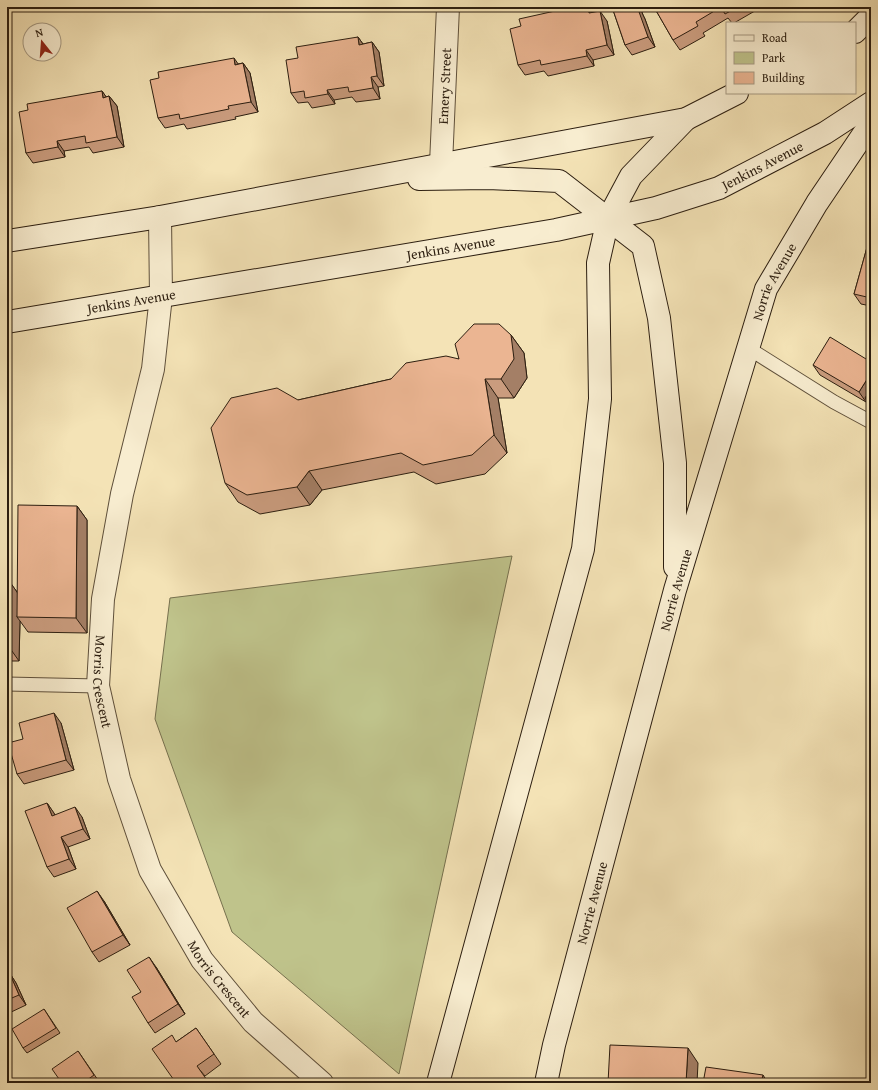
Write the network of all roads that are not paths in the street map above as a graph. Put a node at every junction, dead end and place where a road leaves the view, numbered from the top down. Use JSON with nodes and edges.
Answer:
{"nodes":[{"id":1,"x":448,"y":7,"type":"edge"},
{"id":2,"x":871,"y":16,"type":"edge"},
{"id":3,"x":856,"y":31,"type":"edge"},
{"id":4,"x":735,"y":94,"type":"edge"},
{"id":5,"x":871,"y":103,"type":"edge"},
{"id":6,"x":686,"y":118,"type":"junction"},
{"id":7,"x":871,"y":123,"type":"edge"},
{"id":8,"x":441,"y":164,"type":"junction"},
{"id":9,"x":349,"y":181,"type":"junction"},
{"id":10,"x":160,"y":217,"type":"junction"},
{"id":11,"x":608,"y":219,"type":"junction"},
{"id":12,"x":7,"y":241,"type":"edge"},
{"id":13,"x":161,"y":296,"type":"junction"},
{"id":14,"x":7,"y":322,"type":"edge"},
{"id":15,"x":748,"y":348,"type":"junction"},
{"id":16,"x":871,"y":422,"type":"edge"},
{"id":17,"x":675,"y":590,"type":"junction"},
{"id":18,"x":7,"y":684,"type":"edge"},
{"id":19,"x":98,"y":686,"type":"junction"},
{"id":20,"x":322,"y":1083,"type":"edge"},
{"id":21,"x":438,"y":1083,"type":"edge"},
{"id":22,"x":546,"y":1083,"type":"edge"}],
"edges":[{"from":1,"to":8,"type":"main road","name":"Emery Street"},
{"from":2,"to":3,"type":"main road"},
{"from":4,"to":6,"type":"main road"},
{"from":5,"to":11,"type":"main road","name":"Jenkins Avenue"},
{"from":6,"to":8,"type":"main road"},
{"from":6,"to":11,"type":"main road"},
{"from":7,"to":15,"type":"main road","name":"Norrie Avenue"},
{"from":8,"to":9,"type":"main road"},
{"from":9,"to":10,"type":"main road"},
{"from":9,"to":11,"type":"main road"},
{"from":10,"to":12,"type":"main road"},
{"from":10,"to":13,"type":"main road","name":"Morris Crescent"},
{"from":11,"to":13,"type":"main road","name":"Jenkins Avenue"},
{"from":11,"to":17,"type":"main road"},
{"from":11,"to":21,"type":"main road"},
{"from":13,"to":14,"type":"main road","name":"Jenkins Avenue"},
{"from":13,"to":19,"type":"main road","name":"Morris Crescent"},
{"from":15,"to":16,"type":"lane"},
{"from":15,"to":17,"type":"main road","name":"Norrie Avenue"},
{"from":17,"to":22,"type":"main road","name":"Norrie Avenue"},
{"from":18,"to":19,"type":"lane"},
{"from":19,"to":20,"type":"main road","name":"Morris Crescent"}]}
